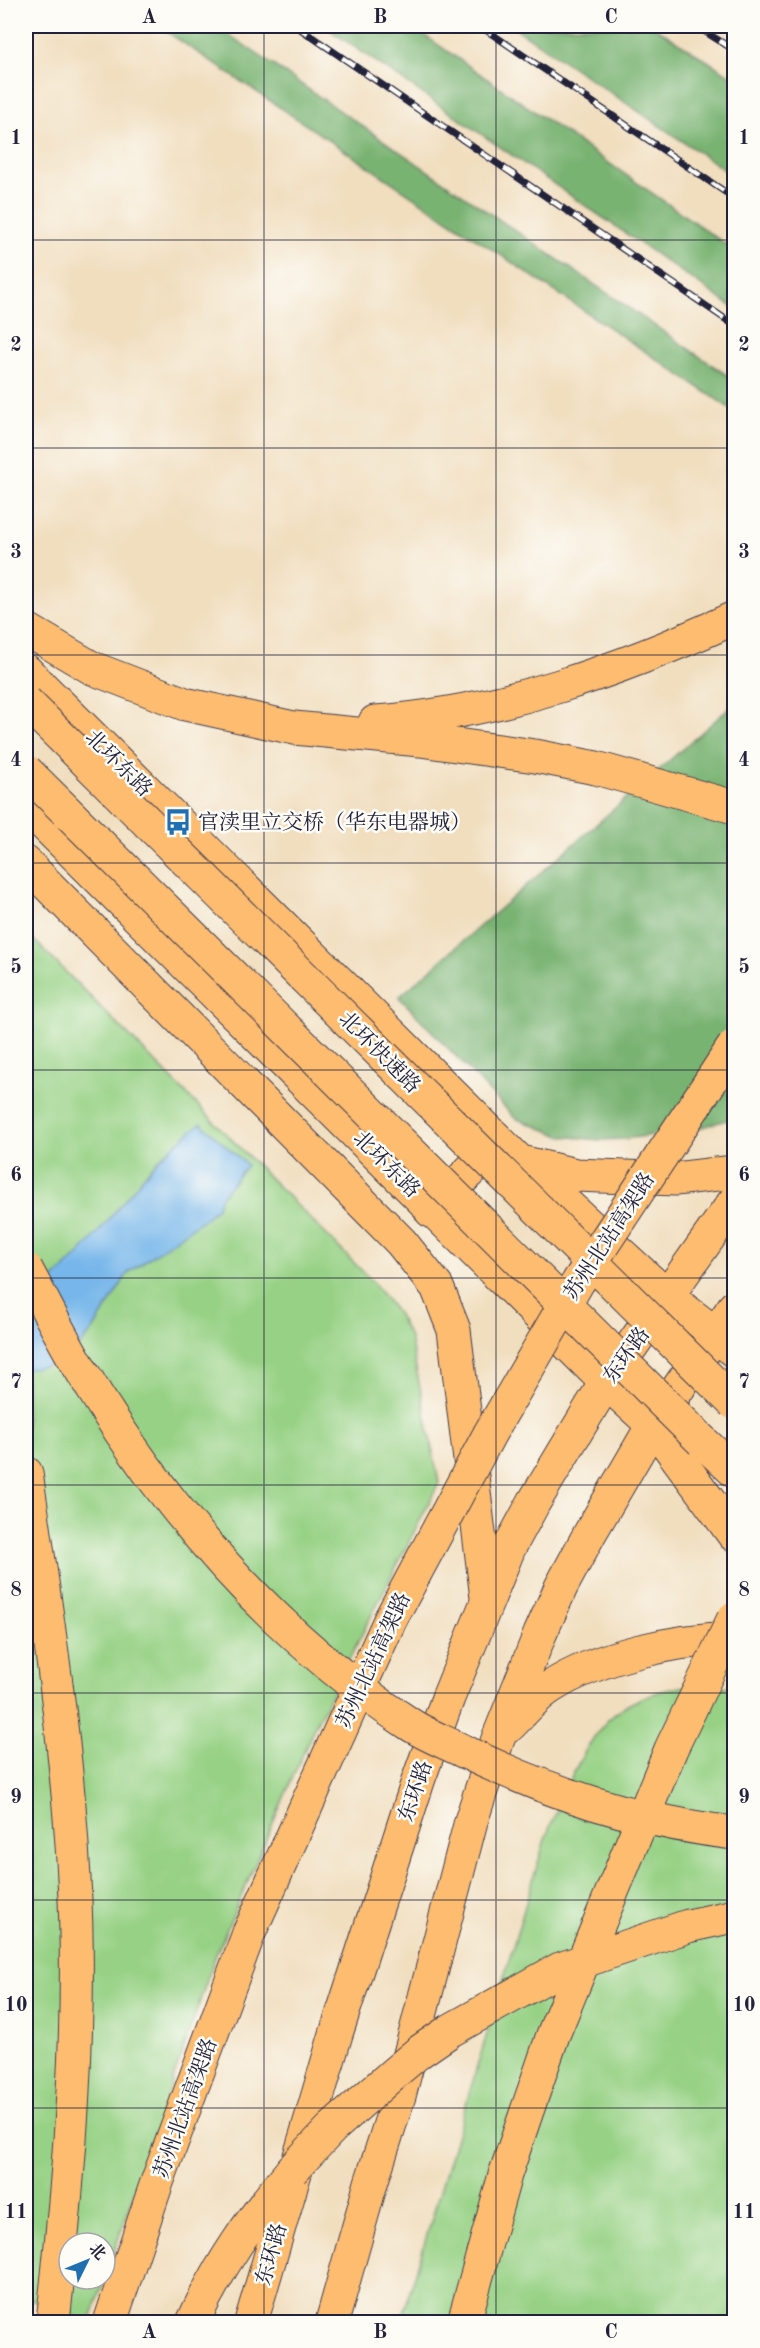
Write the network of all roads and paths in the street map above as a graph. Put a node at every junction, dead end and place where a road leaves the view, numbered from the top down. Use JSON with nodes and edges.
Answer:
{"nodes":[{"id":1,"x":735,"y":618,"type":"edge"},
{"id":2,"x":26,"y":629,"type":"edge"},
{"id":3,"x":26,"y":671,"type":"edge"},
{"id":4,"x":26,"y":702,"type":"edge"},
{"id":5,"x":294,"y":728,"type":"junction"},
{"id":6,"x":26,"y":771,"type":"edge"},
{"id":7,"x":26,"y":806,"type":"edge"},
{"id":8,"x":735,"y":807,"type":"edge"},
{"id":9,"x":26,"y":863,"type":"edge"},
{"id":10,"x":735,"y":1046,"type":"edge"},
{"id":11,"x":509,"y":1151,"type":"junction"},
{"id":12,"x":735,"y":1172,"type":"edge"},
{"id":13,"x":735,"y":1202,"type":"edge"},
{"id":14,"x":433,"y":1209,"type":"junction"},
{"id":15,"x":401,"y":1242,"type":"junction"},
{"id":16,"x":26,"y":1269,"type":"edge"},
{"id":17,"x":668,"y":1298,"type":"junction"},
{"id":18,"x":735,"y":1307,"type":"edge"},
{"id":19,"x":725,"y":1342,"type":"edge"},
{"id":20,"x":606,"y":1382,"type":"junction"},
{"id":21,"x":735,"y":1403,"type":"edge"},
{"id":22,"x":652,"y":1425,"type":"junction"},
{"id":23,"x":735,"y":1471,"type":"edge"},
{"id":24,"x":26,"y":1473,"type":"edge"},
{"id":25,"x":735,"y":1535,"type":"edge"},
{"id":26,"x":487,"y":1600,"type":"junction"},
{"id":27,"x":735,"y":1618,"type":"edge"},
{"id":28,"x":735,"y":1638,"type":"edge"},
{"id":29,"x":498,"y":1739,"type":"junction"},
{"id":30,"x":735,"y":1833,"type":"edge"},
{"id":31,"x":735,"y":1916,"type":"edge"},
{"id":32,"x":53,"y":2322,"type":"edge"},
{"id":33,"x":110,"y":2322,"type":"edge"},
{"id":34,"x":193,"y":2322,"type":"edge"},
{"id":35,"x":250,"y":2322,"type":"edge"},
{"id":36,"x":332,"y":2322,"type":"edge"},
{"id":37,"x":464,"y":2322,"type":"edge"}],
"edges":[{"from":1,"to":5,"type":"main road"},
{"from":2,"to":5,"type":"main road"},
{"from":3,"to":11,"type":"main road","name":"北环东路"},
{"from":4,"to":21,"type":"main road","name":"北环快速路","bridge":true},
{"from":5,"to":8,"type":"main road"},
{"from":6,"to":23,"type":"main road","bridge":true},
{"from":7,"to":14,"type":"main road","name":"北环东路"},
{"from":9,"to":15,"type":"main road"},
{"from":10,"to":33,"type":"main road","name":"苏州北站高架路","bridge":true},
{"from":11,"to":12,"type":"main road"},
{"from":11,"to":14,"type":"main road"},
{"from":11,"to":17,"type":"main road","name":"北环东路"},
{"from":13,"to":17,"type":"main road","name":"东环路"},
{"from":14,"to":15,"type":"main road"},
{"from":14,"to":20,"type":"main road","name":"北环东路"},
{"from":15,"to":26,"type":"main road"},
{"from":16,"to":30,"type":"main road","bridge":true},
{"from":17,"to":19,"type":"main road","name":"北环东路"},
{"from":17,"to":20,"type":"main road","name":"东环路"},
{"from":18,"to":19,"type":"main road"},
{"from":19,"to":22,"type":"main road"},
{"from":20,"to":22,"type":"main road","name":"北环东路"},
{"from":20,"to":26,"type":"main road","name":"东环路"},
{"from":22,"to":25,"type":"main road","name":"北环东路"},
{"from":22,"to":29,"type":"main road"},
{"from":24,"to":32,"type":"main road"},
{"from":26,"to":35,"type":"main road","name":"东环路"},
{"from":27,"to":37,"type":"main road","bridge":true},
{"from":28,"to":29,"type":"main road"},
{"from":29,"to":36,"type":"main road"},
{"from":31,"to":34,"type":"main road","bridge":true}]}
